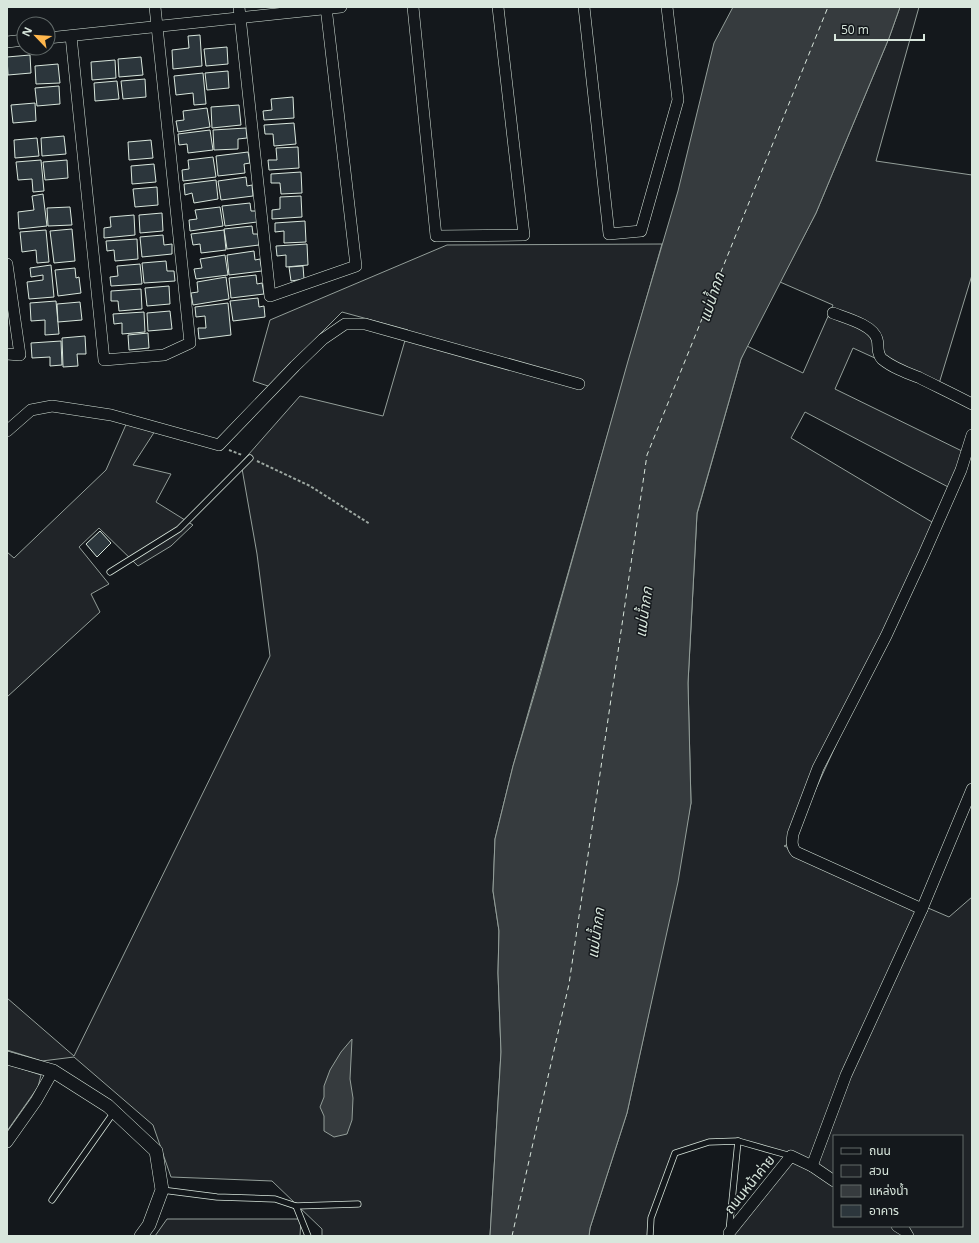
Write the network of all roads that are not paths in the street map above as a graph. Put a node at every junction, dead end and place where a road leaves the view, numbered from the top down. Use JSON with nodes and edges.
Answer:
{"nodes":[{"id":1,"x":155,"y":7,"type":"edge"},
{"id":2,"x":341,"y":7,"type":"edge"},
{"id":3,"x":413,"y":7,"type":"edge"},
{"id":4,"x":498,"y":7,"type":"edge"},
{"id":5,"x":584,"y":7,"type":"edge"},
{"id":6,"x":667,"y":7,"type":"edge"},
{"id":7,"x":326,"y":8,"type":"edge"},
{"id":8,"x":240,"y":12,"type":"edge"},
{"id":9,"x":157,"y":26,"type":"junction"},
{"id":10,"x":71,"y":36,"type":"junction"},
{"id":11,"x":56,"y":37,"type":"edge"},
{"id":12,"x":7,"y":264,"type":"edge"},
{"id":13,"x":833,"y":313,"type":"dead end"},
{"id":14,"x":7,"y":354,"type":"edge"},
{"id":15,"x":579,"y":384,"type":"dead end"},
{"id":16,"x":972,"y":404,"type":"edge"},
{"id":17,"x":7,"y":431,"type":"edge"},
{"id":18,"x":972,"y":435,"type":"edge"},
{"id":19,"x":250,"y":458,"type":"road end"},
{"id":20,"x":110,"y":572,"type":"dead end"},
{"id":21,"x":972,"y":789,"type":"edge"},
{"id":22,"x":922,"y":909,"type":"junction"},
{"id":23,"x":7,"y":1058,"type":"edge"},
{"id":24,"x":54,"y":1071,"type":"junction"},
{"id":25,"x":114,"y":1112,"type":"junction"},
{"id":26,"x":738,"y":1141,"type":"junction"},
{"id":27,"x":7,"y":1142,"type":"edge"},
{"id":28,"x":791,"y":1156,"type":"junction"},
{"id":29,"x":812,"y":1166,"type":"junction"},
{"id":30,"x":833,"y":1180,"type":"edge"},
{"id":31,"x":162,"y":1190,"type":"junction"},
{"id":32,"x":52,"y":1200,"type":"dead end"},
{"id":33,"x":358,"y":1204,"type":"dead end"},
{"id":34,"x":296,"y":1206,"type":"junction"},
{"id":35,"x":898,"y":1227,"type":"edge"},
{"id":36,"x":731,"y":1234,"type":"edge"},
{"id":37,"x":141,"y":1236,"type":"edge"},
{"id":38,"x":308,"y":1236,"type":"edge"},
{"id":39,"x":650,"y":1236,"type":"edge"},
{"id":40,"x":908,"y":1236,"type":"edge"}],
"edges":[{"from":1,"to":9,"type":"street"},
{"from":2,"to":7,"type":"street"},
{"from":3,"to":4,"type":"street"},
{"from":5,"to":6,"type":"street"},
{"from":7,"to":8,"type":"street"},
{"from":7,"to":8,"type":"street"},
{"from":8,"to":9,"type":"street"},
{"from":9,"to":10,"type":"street"},
{"from":9,"to":10,"type":"street"},
{"from":10,"to":11,"type":"street"},
{"from":12,"to":14,"type":"street"},
{"from":13,"to":16,"type":"street"},
{"from":15,"to":17,"type":"street"},
{"from":18,"to":22,"type":"street"},
{"from":19,"to":20,"type":"lane"},
{"from":21,"to":22,"type":"street"},
{"from":22,"to":29,"type":"street"},
{"from":23,"to":24,"type":"street"},
{"from":24,"to":25,"type":"street"},
{"from":24,"to":27,"type":"street"},
{"from":25,"to":31,"type":"street"},
{"from":25,"to":32,"type":"lane"},
{"from":26,"to":28,"type":"lane"},
{"from":26,"to":36,"type":"lane"},
{"from":26,"to":39,"type":"lane"},
{"from":28,"to":29,"type":"street","name":"ถนนหน้าค่าย"},
{"from":28,"to":36,"type":"street","name":"ถนนหน้าค่าย"},
{"from":29,"to":30,"type":"street","name":"ถนนหน้าค่าย"},
{"from":31,"to":34,"type":"lane"},
{"from":31,"to":37,"type":"street"},
{"from":33,"to":34,"type":"lane"},
{"from":34,"to":38,"type":"lane"},
{"from":35,"to":40,"type":"street"}]}
